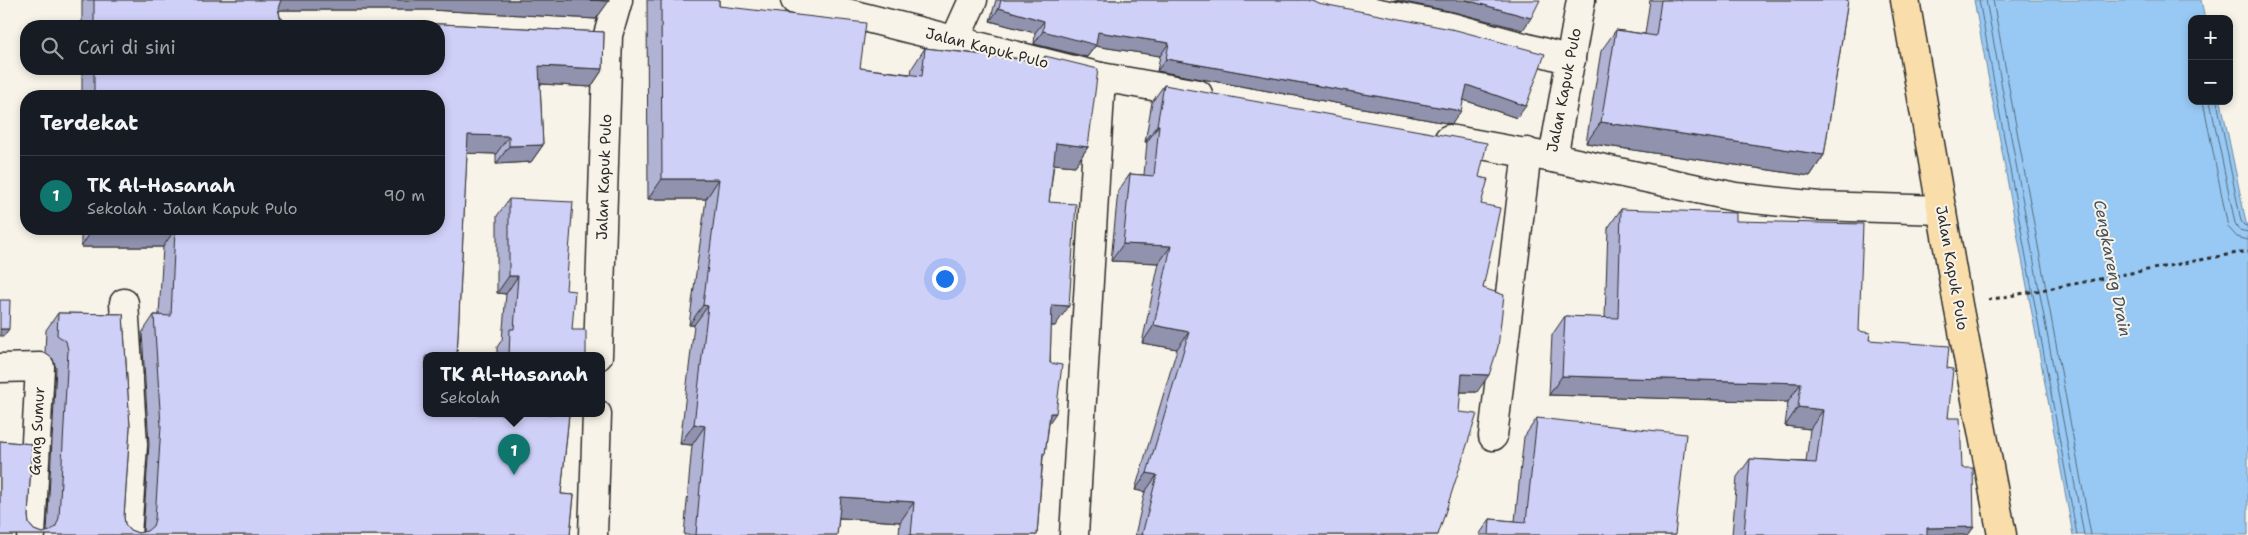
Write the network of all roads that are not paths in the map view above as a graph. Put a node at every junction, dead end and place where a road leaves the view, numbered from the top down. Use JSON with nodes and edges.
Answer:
{"nodes":[{"id":1,"x":618,"y":0,"type":"edge"},
{"id":2,"x":795,"y":0,"type":"edge"},
{"id":3,"x":973,"y":0,"type":"edge"},
{"id":4,"x":1312,"y":0,"type":"edge"},
{"id":5,"x":1581,"y":0,"type":"edge"},
{"id":6,"x":1905,"y":0,"type":"edge"},
{"id":7,"x":578,"y":33,"type":"edge"},
{"id":8,"x":608,"y":35,"type":"junction"},
{"id":9,"x":954,"y":40,"type":"junction"},
{"id":10,"x":1571,"y":60,"type":"junction"},
{"id":11,"x":1101,"y":77,"type":"junction"},
{"id":12,"x":1227,"y":99,"type":"edge"},
{"id":13,"x":1420,"y":134,"type":"edge"},
{"id":14,"x":1540,"y":155,"type":"junction"},
{"id":15,"x":1942,"y":210,"type":"junction"},
{"id":16,"x":124,"y":303,"type":"dead end"},
{"id":17,"x":598,"y":352,"type":"edge"},
{"id":18,"x":0,"y":368,"type":"edge"},
{"id":19,"x":597,"y":417,"type":"edge"},
{"id":20,"x":1493,"y":436,"type":"dead end"},
{"id":21,"x":31,"y":535,"type":"edge"},
{"id":22,"x":127,"y":535,"type":"edge"},
{"id":23,"x":593,"y":535,"type":"edge"},
{"id":24,"x":1074,"y":535,"type":"edge"},
{"id":25,"x":2002,"y":535,"type":"edge"}],
"edges":[{"from":1,"to":8,"type":"street","name":"Jalan Kapuk Pulo"},
{"from":2,"to":9,"type":"street","name":"Jalan Kapuk Pulo"},
{"from":3,"to":9,"type":"street"},
{"from":4,"to":10,"type":"street"},
{"from":5,"to":10,"type":"street","name":"Jalan Kapuk Pulo"},
{"from":6,"to":15,"type":"main road","name":"Jalan Kapuk Pulo"},
{"from":7,"to":8,"type":"street"},
{"from":8,"to":17,"type":"street","name":"Jalan Kapuk Pulo"},
{"from":9,"to":11,"type":"street","name":"Jalan Kapuk Pulo"},
{"from":10,"to":14,"type":"street","name":"Jalan Kapuk Pulo"},
{"from":11,"to":12,"type":"street","name":"Jalan Kapuk Pulo"},
{"from":11,"to":24,"type":"street"},
{"from":13,"to":14,"type":"street","name":"Jalan Kapuk Pulo"},
{"from":14,"to":15,"type":"street"},
{"from":14,"to":20,"type":"street"},
{"from":15,"to":25,"type":"main road","name":"Jalan Kapuk Pulo"},
{"from":16,"to":22,"type":"street"},
{"from":18,"to":21,"type":"street","name":"Gang Sumur"},
{"from":19,"to":23,"type":"street"}]}
